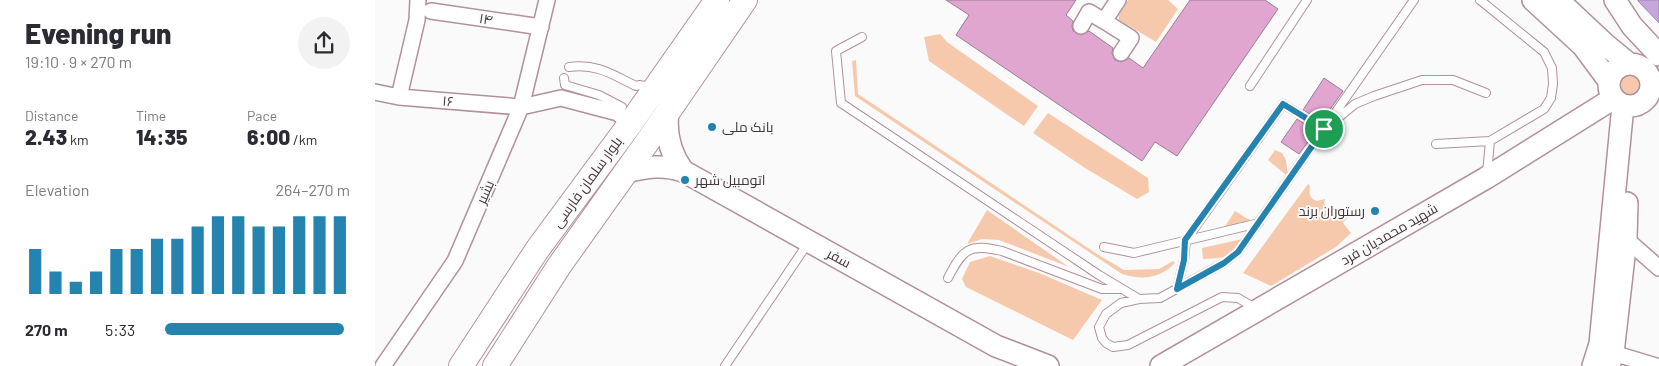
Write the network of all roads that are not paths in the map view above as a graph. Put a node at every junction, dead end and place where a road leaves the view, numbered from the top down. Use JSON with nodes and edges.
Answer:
{"nodes":[{"id":1,"x":418,"y":0,"type":"edge"},
{"id":2,"x":547,"y":0,"type":"edge"},
{"id":3,"x":745,"y":0,"type":"edge"},
{"id":4,"x":1118,"y":0,"type":"edge"},
{"id":5,"x":1307,"y":0,"type":"edge"},
{"id":6,"x":1414,"y":0,"type":"edge"},
{"id":7,"x":1480,"y":0,"type":"edge"},
{"id":8,"x":1533,"y":0,"type":"edge"},
{"id":9,"x":1558,"y":0,"type":"edge"},
{"id":10,"x":1615,"y":0,"type":"edge"},
{"id":11,"x":712,"y":3,"type":"edge"},
{"id":12,"x":431,"y":10,"type":"dead end"},
{"id":13,"x":1104,"y":21,"type":"junction"},
{"id":14,"x":1081,"y":26,"type":"dead end"},
{"id":15,"x":541,"y":27,"type":"junction"},
{"id":16,"x":861,"y":37,"type":"dead end"},
{"id":17,"x":1121,"y":53,"type":"dead end"},
{"id":18,"x":1659,"y":55,"type":"edge"},
{"id":19,"x":1628,"y":63,"type":"junction"},
{"id":20,"x":569,"y":66,"type":"dead end"},
{"id":21,"x":564,"y":78,"type":"dead end"},
{"id":22,"x":1250,"y":86,"type":"dead end"},
{"id":23,"x":655,"y":88,"type":"junction"},
{"id":24,"x":375,"y":92,"type":"edge"},
{"id":25,"x":1487,"y":93,"type":"dead end"},
{"id":26,"x":399,"y":97,"type":"junction"},
{"id":27,"x":1636,"y":97,"type":"edge"},
{"id":28,"x":521,"y":107,"type":"junction"},
{"id":29,"x":668,"y":112,"type":"junction"},
{"id":30,"x":626,"y":116,"type":"junction"},
{"id":31,"x":1324,"y":129,"type":"junction"},
{"id":32,"x":1490,"y":141,"type":"junction"},
{"id":33,"x":1436,"y":144,"type":"dead end"},
{"id":34,"x":683,"y":171,"type":"junction"},
{"id":35,"x":626,"y":172,"type":"junction"},
{"id":36,"x":1486,"y":178,"type":"junction"},
{"id":37,"x":1259,"y":223,"type":"junction"},
{"id":38,"x":1626,"y":239,"type":"junction"},
{"id":39,"x":1185,"y":240,"type":"junction"},
{"id":40,"x":809,"y":241,"type":"junction"},
{"id":41,"x":1104,"y":247,"type":"dead end"},
{"id":42,"x":1659,"y":268,"type":"edge"},
{"id":43,"x":948,"y":278,"type":"dead end"},
{"id":44,"x":1121,"y":289,"type":"junction"},
{"id":45,"x":1177,"y":289,"type":"junction"},
{"id":46,"x":1139,"y":299,"type":"junction"},
{"id":47,"x":1258,"y":310,"type":"junction"},
{"id":48,"x":996,"y":346,"type":"junction"},
{"id":49,"x":1611,"y":359,"type":"edge"},
{"id":50,"x":383,"y":366,"type":"edge"},
{"id":51,"x":461,"y":366,"type":"edge"},
{"id":52,"x":495,"y":366,"type":"edge"},
{"id":53,"x":725,"y":366,"type":"edge"},
{"id":54,"x":1017,"y":366,"type":"edge"},
{"id":55,"x":1049,"y":366,"type":"edge"},
{"id":56,"x":1161,"y":366,"type":"edge"},
{"id":57,"x":1593,"y":366,"type":"edge"},
{"id":58,"x":1656,"y":366,"type":"edge"}],
"edges":[{"from":1,"to":26,"type":"street"},
{"from":2,"to":15,"type":"street","name":"بشیر"},
{"from":3,"to":29,"type":"main road","name":"بلوار سلمان فارسی"},
{"from":4,"to":13,"type":"street"},
{"from":5,"to":22,"type":"lane"},
{"from":6,"to":31,"type":"lane"},
{"from":7,"to":32,"type":"lane"},
{"from":8,"to":27,"type":"main road"},
{"from":9,"to":19,"type":"main road"},
{"from":10,"to":18,"type":"main road"},
{"from":11,"to":23,"type":"main road","name":"بلوار سلمان فارسی"},
{"from":12,"to":15,"type":"street","name":"۱۴"},
{"from":13,"to":14,"type":"street"},
{"from":13,"to":17,"type":"street"},
{"from":15,"to":28,"type":"street","name":"بشیر"},
{"from":16,"to":44,"type":"lane"},
{"from":19,"to":27,"type":"main road","name":"شهید محمدیان فرد"},
{"from":19,"to":27,"type":"main road"},
{"from":20,"to":23,"type":"lane"},
{"from":21,"to":30,"type":"lane"},
{"from":23,"to":30,"type":"main road","name":"بلوار سلمان فارسی"},
{"from":24,"to":26,"type":"street","name":"۱۶"},
{"from":25,"to":31,"type":"lane"},
{"from":26,"to":28,"type":"street","name":"۱۶"},
{"from":27,"to":36,"type":"main road","name":"شهید محمدیان فرد"},
{"from":27,"to":38,"type":"main road"},
{"from":27,"to":57,"type":"main road"},
{"from":28,"to":30,"type":"street","name":"۱۶"},
{"from":28,"to":50,"type":"street","name":"بشیر"},
{"from":29,"to":34,"type":"main road"},
{"from":29,"to":35,"type":"main road","name":"بلوار سلمان فارسی"},
{"from":30,"to":51,"type":"main road","name":"بلوار سلمان فارسی"},
{"from":31,"to":37,"type":"lane"},
{"from":31,"to":39,"type":"lane"},
{"from":32,"to":33,"type":"lane"},
{"from":32,"to":36,"type":"lane"},
{"from":34,"to":35,"type":"main road","name":"سفر"},
{"from":34,"to":40,"type":"main road","name":"سفر"},
{"from":35,"to":52,"type":"main road","name":"بلوار سلمان فارسی"},
{"from":36,"to":47,"type":"main road","name":"شهید محمدیان فرد"},
{"from":37,"to":39,"type":"lane"},
{"from":37,"to":45,"type":"lane"},
{"from":38,"to":42,"type":"street"},
{"from":38,"to":49,"type":"main road"},
{"from":39,"to":41,"type":"lane"},
{"from":39,"to":45,"type":"lane"},
{"from":40,"to":48,"type":"main road","name":"سفر"},
{"from":40,"to":53,"type":"lane"},
{"from":43,"to":44,"type":"lane"},
{"from":44,"to":46,"type":"lane"},
{"from":45,"to":46,"type":"lane"},
{"from":46,"to":47,"type":"lane"},
{"from":47,"to":56,"type":"main road","name":"شهید محمدیان فرد"},
{"from":48,"to":54,"type":"main road","name":"سفر"},
{"from":48,"to":55,"type":"main road","name":"سفر"},
{"from":49,"to":58,"type":"street"}]}
